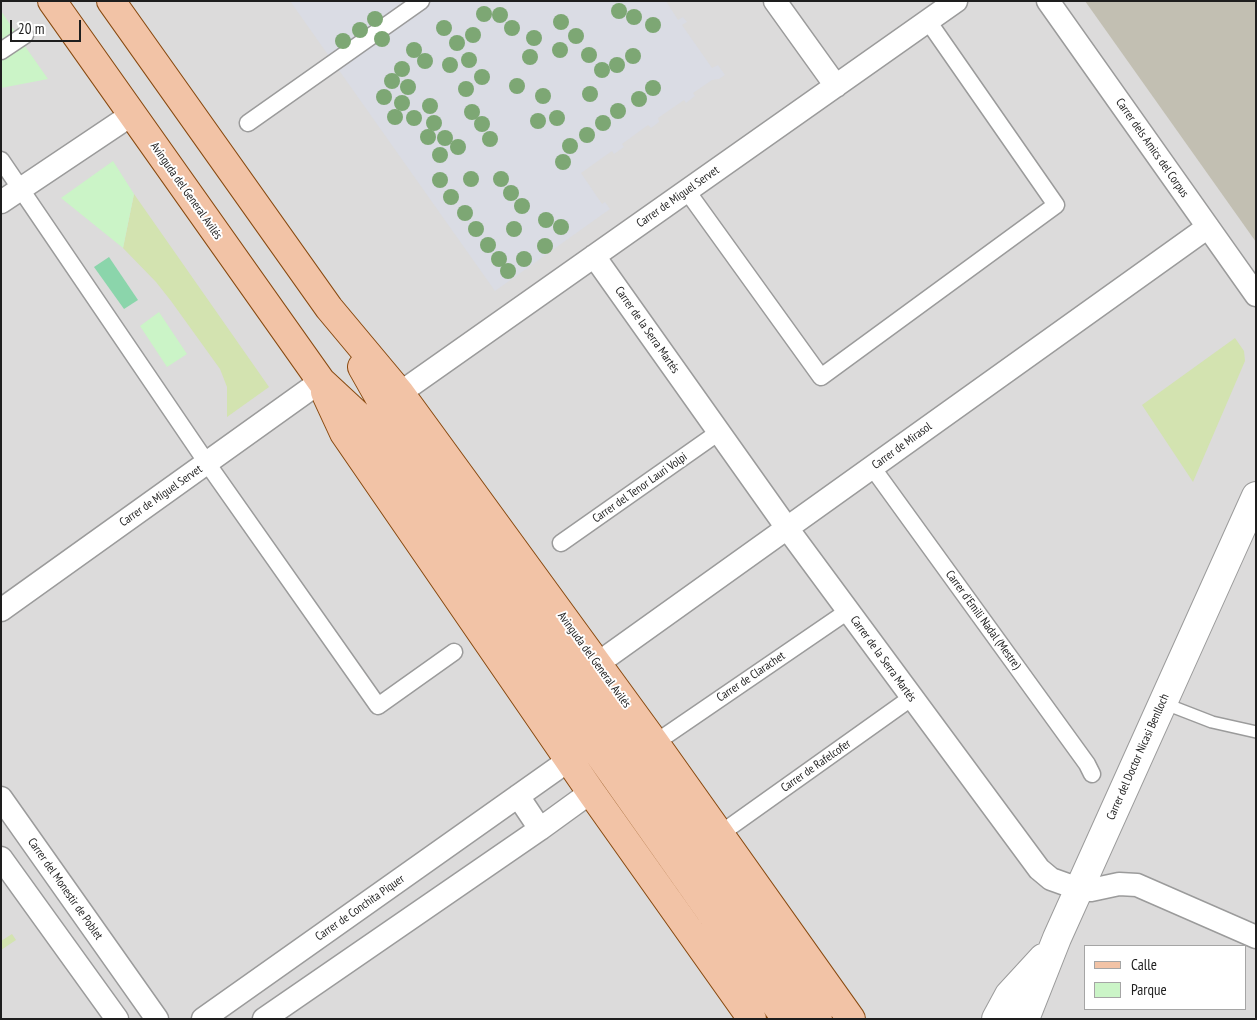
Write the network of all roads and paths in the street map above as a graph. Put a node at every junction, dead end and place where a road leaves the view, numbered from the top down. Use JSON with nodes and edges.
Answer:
{"nodes":[{"id":1,"x":52,"y":1,"type":"edge"},
{"id":2,"x":111,"y":1,"type":"edge"},
{"id":3,"x":421,"y":1,"type":"edge"},
{"id":4,"x":775,"y":1,"type":"edge"},
{"id":5,"x":956,"y":1,"type":"edge"},
{"id":6,"x":1048,"y":1,"type":"edge"},
{"id":7,"x":928,"y":21,"type":"junction"},
{"id":8,"x":25,"y":35,"type":"dead end"},
{"id":9,"x":1,"y":52,"type":"edge"},
{"id":10,"x":836,"y":86,"type":"junction"},
{"id":11,"x":131,"y":115,"type":"junction"},
{"id":12,"x":248,"y":123,"type":"dead end"},
{"id":13,"x":1,"y":160,"type":"edge"},
{"id":14,"x":21,"y":188,"type":"junction"},
{"id":15,"x":687,"y":190,"type":"junction"},
{"id":16,"x":1,"y":202,"type":"edge"},
{"id":17,"x":1208,"y":228,"type":"junction"},
{"id":18,"x":594,"y":256,"type":"junction"},
{"id":19,"x":1256,"y":294,"type":"edge"},
{"id":20,"x":329,"y":308,"type":"junction"},
{"id":21,"x":321,"y":381,"type":"junction"},
{"id":22,"x":400,"y":393,"type":"junction"},
{"id":23,"x":719,"y":432,"type":"junction"},
{"id":24,"x":207,"y":463,"type":"junction"},
{"id":25,"x":872,"y":467,"type":"junction"},
{"id":26,"x":1256,"y":496,"type":"edge"},
{"id":27,"x":787,"y":528,"type":"junction"},
{"id":28,"x":561,"y":543,"type":"dead end"},
{"id":29,"x":1,"y":610,"type":"edge"},
{"id":30,"x":848,"y":611,"type":"junction"},
{"id":31,"x":454,"y":652,"type":"dead end"},
{"id":32,"x":597,"y":664,"type":"junction"},
{"id":33,"x":911,"y":698,"type":"junction"},
{"id":34,"x":1163,"y":703,"type":"junction"},
{"id":35,"x":1256,"y":732,"type":"edge"},
{"id":36,"x":654,"y":743,"type":"junction"},
{"id":37,"x":569,"y":760,"type":"junction"},
{"id":38,"x":1092,"y":774,"type":"dead end"},
{"id":39,"x":591,"y":792,"type":"junction"},
{"id":40,"x":518,"y":796,"type":"junction"},
{"id":41,"x":1,"y":798,"type":"edge"},
{"id":42,"x":540,"y":829,"type":"junction"},
{"id":43,"x":720,"y":834,"type":"junction"},
{"id":44,"x":1,"y":858,"type":"edge"},
{"id":45,"x":1079,"y":889,"type":"junction"},
{"id":46,"x":1256,"y":937,"type":"edge"},
{"id":47,"x":1056,"y":938,"type":"junction"},
{"id":48,"x":130,"y":980,"type":"junction"},
{"id":49,"x":102,"y":998,"type":"junction"},
{"id":50,"x":117,"y":1019,"type":"edge"},
{"id":51,"x":157,"y":1019,"type":"edge"},
{"id":52,"x":202,"y":1019,"type":"edge"},
{"id":53,"x":264,"y":1019,"type":"edge"},
{"id":54,"x":752,"y":1019,"type":"edge"},
{"id":55,"x":786,"y":1019,"type":"edge"},
{"id":56,"x":818,"y":1019,"type":"edge"},
{"id":57,"x":851,"y":1019,"type":"edge"},
{"id":58,"x":996,"y":1019,"type":"edge"},
{"id":59,"x":1025,"y":1019,"type":"edge"}],
"edges":[{"from":1,"to":11,"type":"main road","name":"Avinguda del General Avilés"},
{"from":2,"to":20,"type":"main road","name":"Avinguda del General Avilés"},
{"from":3,"to":12,"type":"street"},
{"from":4,"to":10,"type":"street"},
{"from":5,"to":7,"type":"street","name":"Carrer de Miguel Servet"},
{"from":6,"to":17,"type":"street","name":"Carrer dels Amics del Corpus"},
{"from":7,"to":10,"type":"street","name":"Carrer de Miguel Servet"},
{"from":7,"to":15,"type":"street"},
{"from":8,"to":9,"type":"street"},
{"from":10,"to":15,"type":"street","name":"Carrer de Miguel Servet"},
{"from":11,"to":14,"type":"street"},
{"from":11,"to":21,"type":"main road","name":"Avinguda del General Avilés"},
{"from":13,"to":14,"type":"street"},
{"from":14,"to":16,"type":"street"},
{"from":14,"to":24,"type":"street"},
{"from":15,"to":18,"type":"street","name":"Carrer de Miguel Servet"},
{"from":17,"to":19,"type":"street","name":"Carrer dels Amics del Corpus"},
{"from":17,"to":25,"type":"street","name":"Carrer de Mirasol"},
{"from":18,"to":22,"type":"street","name":"Carrer de Miguel Servet"},
{"from":18,"to":23,"type":"street","name":"Carrer de la Serra Martés"},
{"from":20,"to":22,"type":"main road","name":"Avinguda del General Avilés"},
{"from":20,"to":56,"type":"main road","name":"Avinguda del General Avilés"},
{"from":21,"to":24,"type":"street","name":"Carrer de Miguel Servet"},
{"from":21,"to":37,"type":"main road","name":"Avinguda del General Avilés"},
{"from":21,"to":55,"type":"main road","name":"Avinguda del General Avilés"},
{"from":22,"to":32,"type":"main road","name":"Avinguda del General Avilés"},
{"from":23,"to":27,"type":"street","name":"Carrer de la Serra Martés"},
{"from":23,"to":28,"type":"street","name":"Carrer del Tenor Lauri Volpi"},
{"from":24,"to":29,"type":"street","name":"Carrer de Miguel Servet"},
{"from":24,"to":31,"type":"street"},
{"from":25,"to":27,"type":"street","name":"Carrer de Mirasol"},
{"from":25,"to":38,"type":"street","name":"Carrer d'Emili Nadal (Mestre)"},
{"from":26,"to":34,"type":"street","name":"Carrer del Doctor Nicasi Benlloch"},
{"from":27,"to":30,"type":"street","name":"Carrer de la Serra Martés"},
{"from":27,"to":32,"type":"street","name":"Carrer de Mirasol"},
{"from":30,"to":33,"type":"street","name":"Carrer de la Serra Martés"},
{"from":30,"to":36,"type":"street","name":"Carrer de Clarachet"},
{"from":32,"to":36,"type":"main road","name":"Avinguda del General Avilés"},
{"from":33,"to":43,"type":"street","name":"Carrer de Rafelcofer"},
{"from":33,"to":45,"type":"street","name":"Carrer de la Serra Martés"},
{"from":34,"to":35,"type":"lane"},
{"from":34,"to":45,"type":"street","name":"Carrer del Doctor Nicasi Benlloch"},
{"from":36,"to":43,"type":"main road","name":"Avinguda del General Avilés"},
{"from":37,"to":39,"type":"main road","name":"Avinguda del General Avilés"},
{"from":37,"to":40,"type":"street","name":"Carrer de Conchita Piquer"},
{"from":39,"to":42,"type":"street"},
{"from":39,"to":54,"type":"main road","name":"Avinguda del General Avilés"},
{"from":40,"to":42,"type":"street"},
{"from":40,"to":52,"type":"street","name":"Carrer de Conchita Piquer"},
{"from":41,"to":48,"type":"street","name":"Carrer del Monestir de Poblet"},
{"from":42,"to":53,"type":"street"},
{"from":43,"to":57,"type":"main road","name":"Avinguda del General Avilés"},
{"from":44,"to":49,"type":"street"},
{"from":45,"to":46,"type":"street","name":"Carrer de la Serra Martés"},
{"from":45,"to":47,"type":"street","name":"Carrer del Doctor Nicasi Benlloch"},
{"from":47,"to":58,"type":"street"},
{"from":47,"to":59,"type":"street","name":"Carrer del Doctor Nicasi Benlloch"},
{"from":48,"to":49,"type":"street"},
{"from":48,"to":51,"type":"street","name":"Carrer del Monestir de Poblet"},
{"from":49,"to":50,"type":"street"}]}
